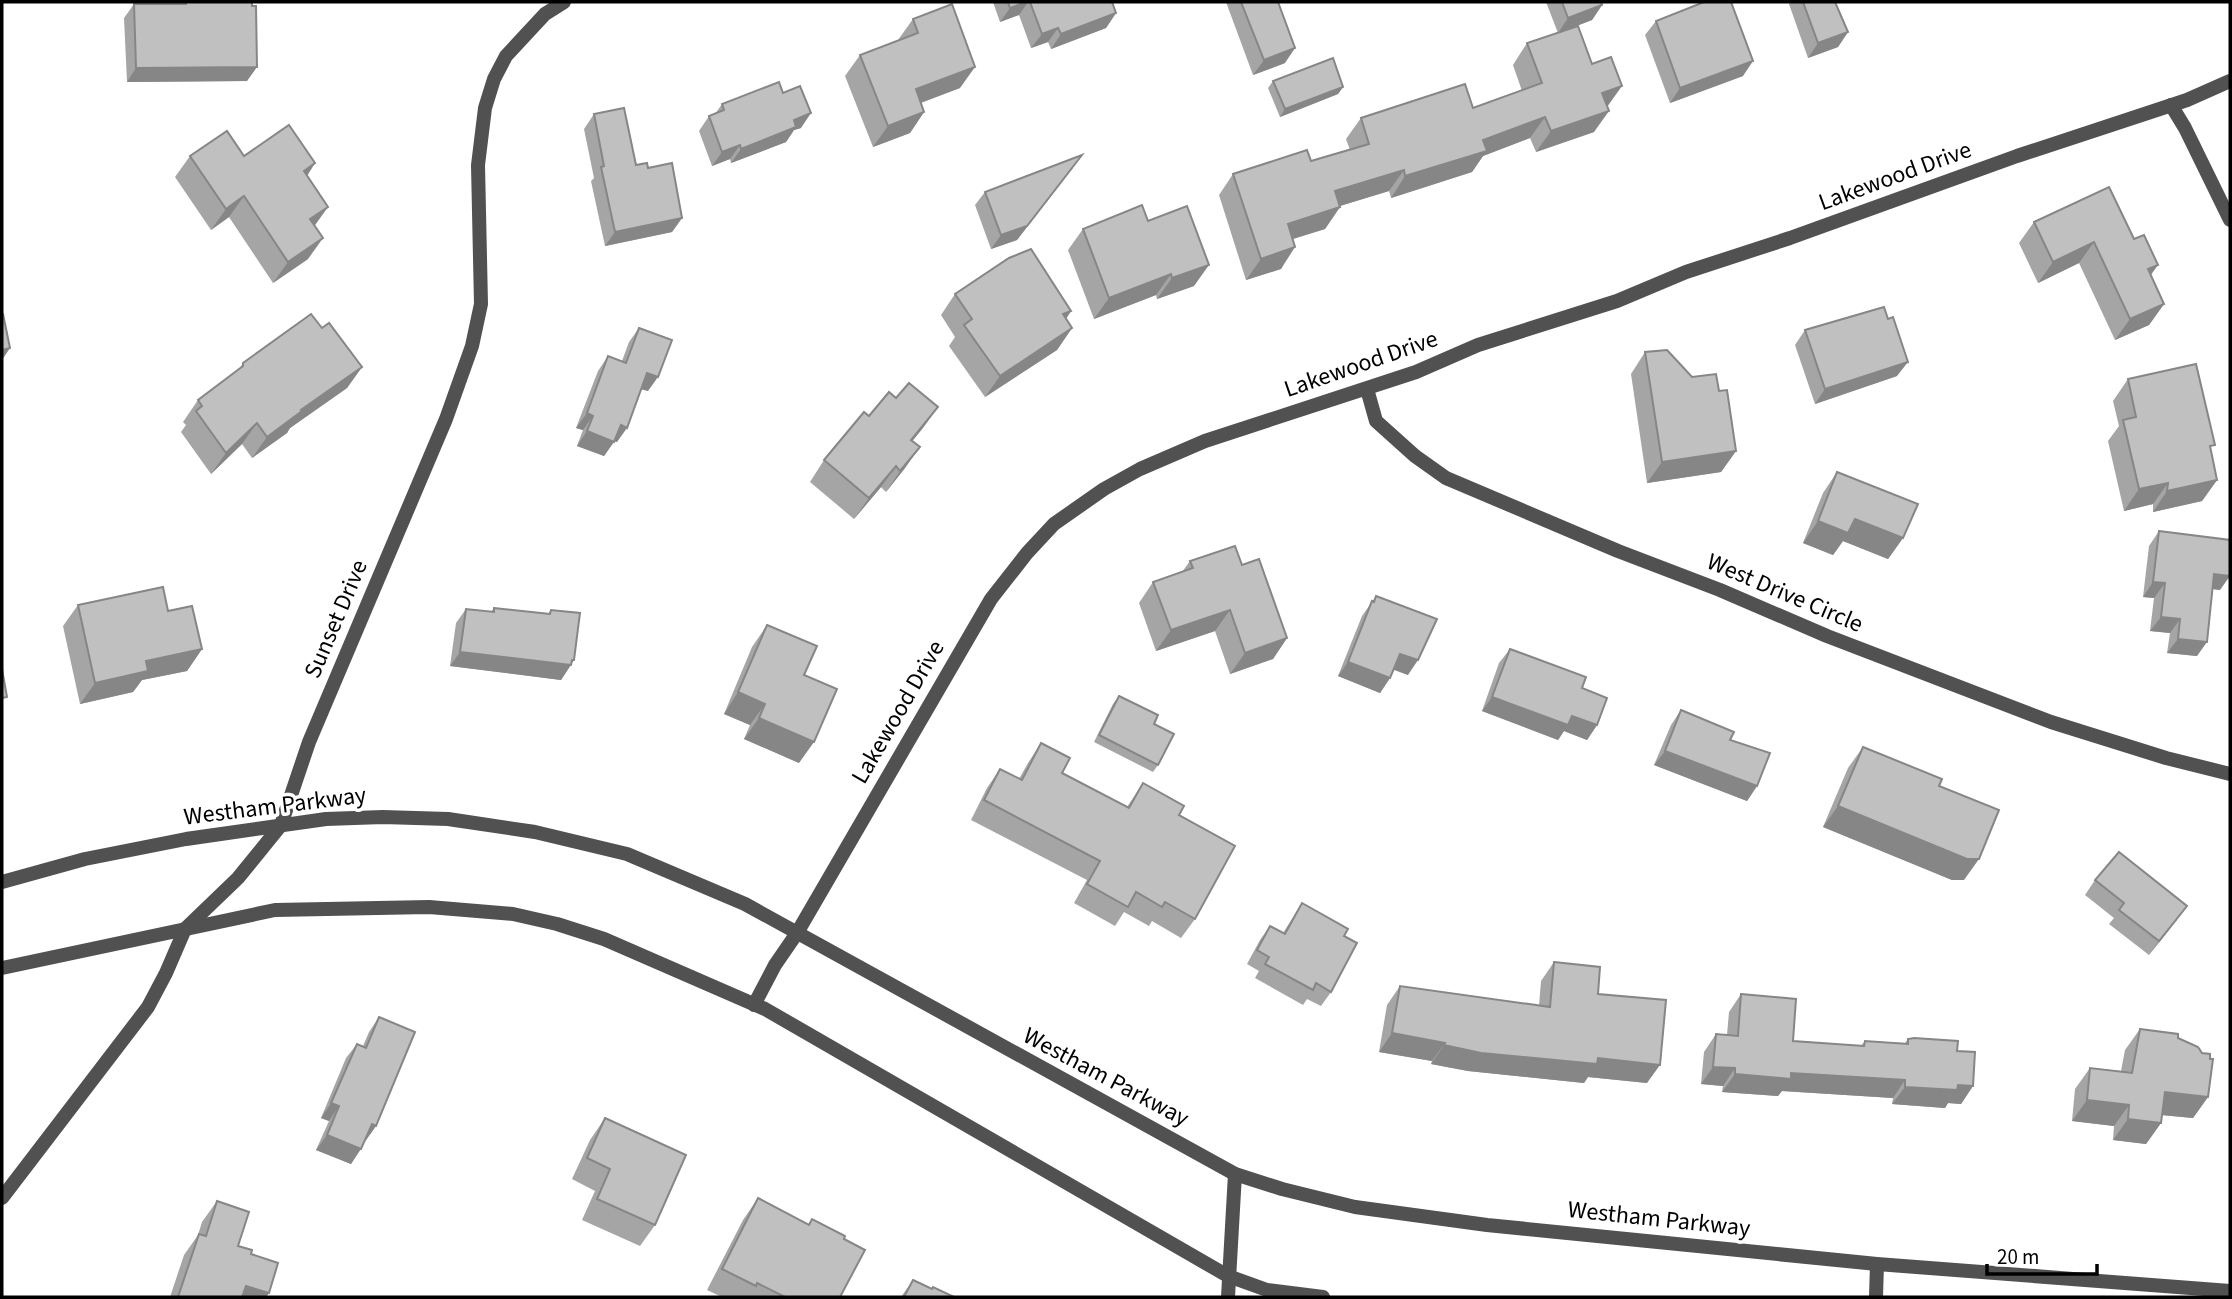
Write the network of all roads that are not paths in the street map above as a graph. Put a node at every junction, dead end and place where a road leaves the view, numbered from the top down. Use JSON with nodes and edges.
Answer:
{"nodes":[{"id":1,"x":564,"y":2,"type":"edge"},
{"id":2,"x":2230,"y":81,"type":"edge"},
{"id":3,"x":2171,"y":105,"type":"junction"},
{"id":4,"x":2230,"y":220,"type":"edge"},
{"id":5,"x":1367,"y":389,"type":"junction"},
{"id":6,"x":2230,"y":774,"type":"edge"},
{"id":7,"x":281,"y":825,"type":"junction"},
{"id":8,"x":2,"y":882,"type":"edge"},
{"id":9,"x":185,"y":929,"type":"junction"},
{"id":10,"x":797,"y":933,"type":"junction"},
{"id":11,"x":2,"y":968,"type":"edge"},
{"id":12,"x":754,"y":1005,"type":"junction"},
{"id":13,"x":1235,"y":1174,"type":"junction"},
{"id":14,"x":2,"y":1198,"type":"edge"},
{"id":15,"x":1878,"y":1264,"type":"junction"},
{"id":16,"x":1228,"y":1276,"type":"junction"},
{"id":17,"x":2230,"y":1291,"type":"edge"},
{"id":18,"x":1228,"y":1297,"type":"edge"},
{"id":19,"x":1323,"y":1297,"type":"edge"},
{"id":20,"x":1876,"y":1297,"type":"edge"}],
"edges":[{"from":1,"to":7,"type":"street","name":"Sunset Drive"},
{"from":2,"to":3,"type":"street","name":"Lakewood Drive"},
{"from":3,"to":4,"type":"street"},
{"from":3,"to":5,"type":"street","name":"Lakewood Drive"},
{"from":5,"to":6,"type":"street","name":"West Drive Circle"},
{"from":5,"to":10,"type":"street","name":"Lakewood Drive"},
{"from":7,"to":8,"type":"street","name":"Westham Parkway"},
{"from":7,"to":9,"type":"street","name":"Sunset Drive"},
{"from":7,"to":10,"type":"street","name":"Westham Parkway"},
{"from":9,"to":11,"type":"street"},
{"from":9,"to":12,"type":"street"},
{"from":9,"to":14,"type":"street","name":"Sunset Drive"},
{"from":10,"to":12,"type":"street","name":"Lakewood Drive"},
{"from":10,"to":13,"type":"street","name":"Westham Parkway"},
{"from":12,"to":16,"type":"street"},
{"from":13,"to":15,"type":"street","name":"Westham Parkway"},
{"from":13,"to":16,"type":"street"},
{"from":15,"to":17,"type":"street","name":"Westham Parkway"},
{"from":15,"to":20,"type":"street"},
{"from":16,"to":18,"type":"street"},
{"from":16,"to":19,"type":"street"}]}
